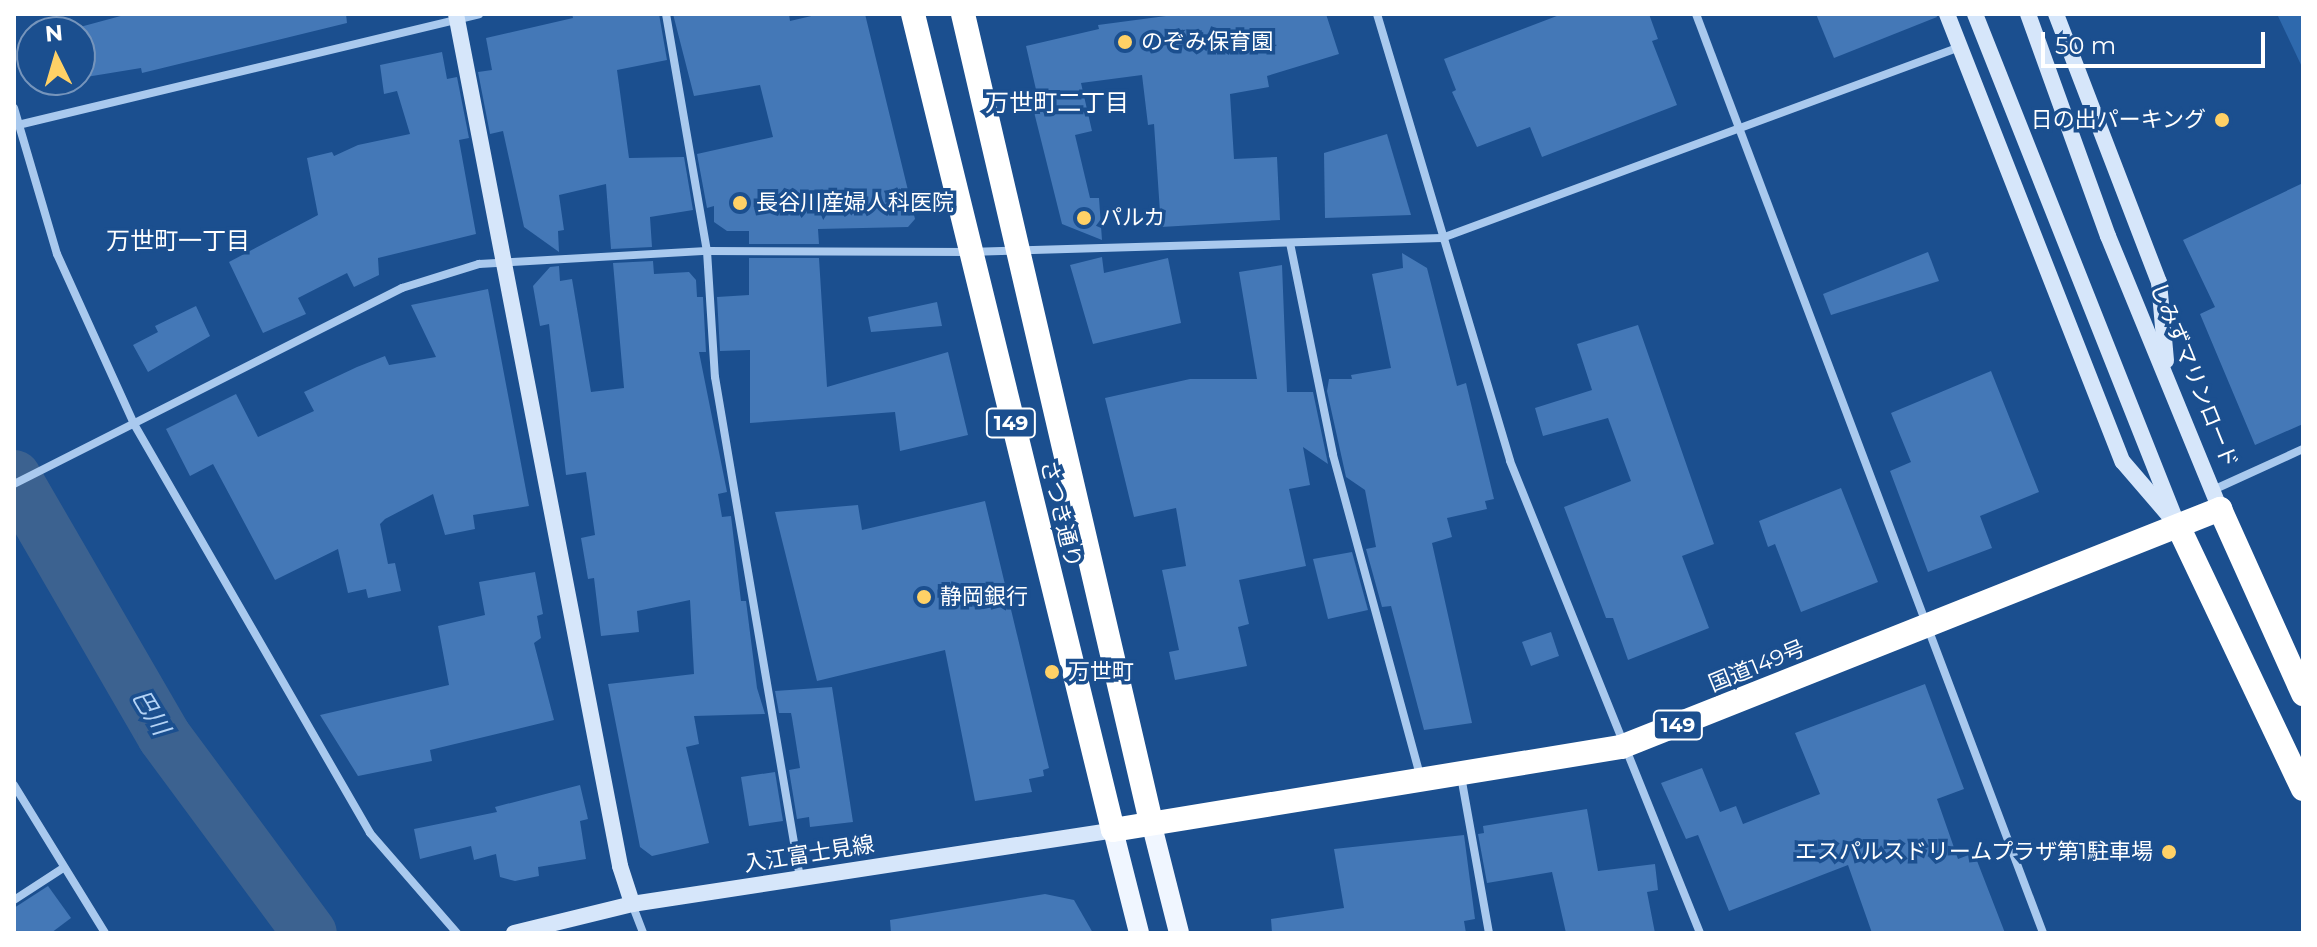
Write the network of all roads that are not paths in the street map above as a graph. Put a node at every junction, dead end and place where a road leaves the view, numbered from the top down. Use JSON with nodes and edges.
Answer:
{"nodes":[{"id":1,"x":479,"y":14,"type":"edge"},
{"id":2,"x":666,"y":14,"type":"edge"},
{"id":3,"x":913,"y":14,"type":"edge"},
{"id":4,"x":963,"y":14,"type":"edge"},
{"id":5,"x":1377,"y":14,"type":"edge"},
{"id":6,"x":1696,"y":14,"type":"edge"},
{"id":7,"x":1947,"y":14,"type":"edge"},
{"id":8,"x":1975,"y":14,"type":"edge"},
{"id":9,"x":2028,"y":14,"type":"edge"},
{"id":10,"x":2056,"y":14,"type":"edge"},
{"id":11,"x":456,"y":16,"type":"edge"},
{"id":12,"x":1957,"y":48,"type":"junction"},
{"id":13,"x":14,"y":108,"type":"edge"},
{"id":14,"x":18,"y":125,"type":"junction"},
{"id":15,"x":1740,"y":125,"type":"junction"},
{"id":16,"x":1442,"y":238,"type":"junction"},
{"id":17,"x":1290,"y":243,"type":"junction"},
{"id":18,"x":707,"y":251,"type":"junction"},
{"id":19,"x":1020,"y":251,"type":"junction"},
{"id":20,"x":968,"y":252,"type":"junction"},
{"id":21,"x":505,"y":259,"type":"junction"},
{"id":22,"x":2167,"y":376,"type":"junction"},
{"id":23,"x":134,"y":424,"type":"junction"},
{"id":24,"x":2303,"y":449,"type":"edge"},
{"id":25,"x":14,"y":484,"type":"edge"},
{"id":26,"x":2216,"y":499,"type":"junction"},
{"id":27,"x":2178,"y":526,"type":"junction"},
{"id":28,"x":1927,"y":626,"type":"junction"},
{"id":29,"x":2303,"y":694,"type":"edge"},
{"id":30,"x":1621,"y":747,"type":"junction"},
{"id":31,"x":1461,"y":775,"type":"junction"},
{"id":32,"x":1421,"y":780,"type":"junction"},
{"id":33,"x":14,"y":785,"type":"edge"},
{"id":34,"x":2303,"y":789,"type":"edge"},
{"id":35,"x":1151,"y":822,"type":"junction"},
{"id":36,"x":1113,"y":830,"type":"junction"},
{"id":37,"x":63,"y":868,"type":"junction"},
{"id":38,"x":800,"y":878,"type":"junction"},
{"id":39,"x":14,"y":900,"type":"edge"},
{"id":40,"x":632,"y":904,"type":"junction"},
{"id":41,"x":105,"y":933,"type":"edge"},
{"id":42,"x":457,"y":933,"type":"edge"},
{"id":43,"x":514,"y":933,"type":"edge"},
{"id":44,"x":643,"y":933,"type":"edge"},
{"id":45,"x":1139,"y":933,"type":"edge"},
{"id":46,"x":1179,"y":933,"type":"edge"},
{"id":47,"x":1489,"y":933,"type":"edge"},
{"id":48,"x":1700,"y":933,"type":"edge"},
{"id":49,"x":2043,"y":933,"type":"edge"}],
"edges":[{"from":1,"to":11,"type":"street"},
{"from":2,"to":18,"type":"street"},
{"from":3,"to":20,"type":"highway","name":"さつき通り","number":"149"},
{"from":4,"to":19,"type":"highway","name":"さつき通り","number":"149"},
{"from":5,"to":16,"type":"street"},
{"from":6,"to":15,"type":"street"},
{"from":7,"to":12,"type":"street"},
{"from":8,"to":27,"type":"street"},
{"from":9,"to":22,"type":"street","name":"しみずマリンロード"},
{"from":10,"to":22,"type":"street"},
{"from":11,"to":14,"type":"street"},
{"from":11,"to":21,"type":"street"},
{"from":12,"to":15,"type":"street"},
{"from":12,"to":27,"type":"street"},
{"from":13,"to":14,"type":"street"},
{"from":14,"to":23,"type":"street"},
{"from":15,"to":16,"type":"street"},
{"from":15,"to":28,"type":"street"},
{"from":16,"to":17,"type":"street"},
{"from":16,"to":30,"type":"street"},
{"from":17,"to":19,"type":"street"},
{"from":17,"to":32,"type":"street"},
{"from":18,"to":20,"type":"street"},
{"from":18,"to":21,"type":"street"},
{"from":18,"to":38,"type":"street"},
{"from":19,"to":20,"type":"street"},
{"from":19,"to":35,"type":"highway","name":"さつき通り","number":"149"},
{"from":20,"to":36,"type":"highway","name":"さつき通り","number":"149"},
{"from":21,"to":23,"type":"street"},
{"from":21,"to":40,"type":"street"},
{"from":22,"to":26,"type":"street","name":"しみずマリンロード"},
{"from":23,"to":25,"type":"street"},
{"from":23,"to":42,"type":"street"},
{"from":24,"to":26,"type":"street"},
{"from":26,"to":27,"type":"highway","name":"国道149号","number":"149"},
{"from":26,"to":29,"type":"highway","name":"しみずマリンロード"},
{"from":27,"to":28,"type":"highway","name":"国道149号","number":"149"},
{"from":27,"to":34,"type":"highway"},
{"from":28,"to":30,"type":"highway","name":"国道149号","number":"149"},
{"from":28,"to":49,"type":"street"},
{"from":30,"to":31,"type":"highway","name":"国道149号","number":"149"},
{"from":30,"to":48,"type":"street"},
{"from":31,"to":32,"type":"highway","name":"国道149号","number":"149"},
{"from":31,"to":47,"type":"street"},
{"from":32,"to":35,"type":"highway","name":"国道149号","number":"149"},
{"from":33,"to":37,"type":"street"},
{"from":35,"to":36,"type":"highway","number":"149"},
{"from":35,"to":46,"type":"main road","name":"さつき通り"},
{"from":36,"to":38,"type":"street","name":"入江富士見線"},
{"from":36,"to":45,"type":"main road","name":"さつき通り"},
{"from":37,"to":39,"type":"street"},
{"from":37,"to":41,"type":"street"},
{"from":38,"to":40,"type":"street","name":"入江富士見線"},
{"from":40,"to":43,"type":"street","name":"入江富士見線"},
{"from":40,"to":44,"type":"street"}]}
